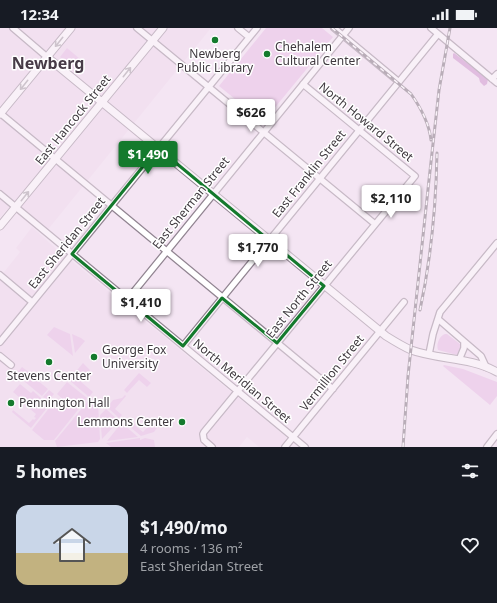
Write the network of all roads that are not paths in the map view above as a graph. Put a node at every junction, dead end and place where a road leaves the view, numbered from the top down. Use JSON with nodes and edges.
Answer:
{"nodes":[{"id":1,"x":13,"y":28,"type":"edge"},
{"id":2,"x":71,"y":28,"type":"edge"},
{"id":3,"x":138,"y":28,"type":"edge"},
{"id":4,"x":163,"y":28,"type":"edge"},
{"id":5,"x":238,"y":28,"type":"edge"},
{"id":6,"x":257,"y":28,"type":"edge"},
{"id":7,"x":334,"y":28,"type":"edge"},
{"id":8,"x":349,"y":28,"type":"edge"},
{"id":9,"x":431,"y":28,"type":"edge"},
{"id":10,"x":438,"y":34,"type":"junction"},
{"id":11,"x":343,"y":35,"type":"junction"},
{"id":12,"x":249,"y":37,"type":"junction"},
{"id":13,"x":153,"y":40,"type":"junction"},
{"id":14,"x":47,"y":57,"type":"junction"},
{"id":15,"x":497,"y":74,"type":"edge"},
{"id":16,"x":495,"y":81,"type":"edge"},
{"id":17,"x":399,"y":82,"type":"junction"},
{"id":18,"x":303,"y":84,"type":"junction"},
{"id":19,"x":209,"y":87,"type":"junction"},
{"id":20,"x":103,"y":102,"type":"junction"},
{"id":21,"x":0,"y":114,"type":"edge"},
{"id":22,"x":359,"y":130,"type":"junction"},
{"id":23,"x":264,"y":132,"type":"junction"},
{"id":24,"x":158,"y":148,"type":"junction"},
{"id":25,"x":56,"y":159,"type":"junction"},
{"id":26,"x":415,"y":176,"type":"joint"},
{"id":27,"x":320,"y":178,"type":"junction"},
{"id":28,"x":0,"y":194,"type":"edge"},
{"id":29,"x":214,"y":194,"type":"junction"},
{"id":30,"x":111,"y":206,"type":"junction"},
{"id":31,"x":16,"y":208,"type":"junction"},
{"id":32,"x":375,"y":224,"type":"junction"},
{"id":33,"x":0,"y":226,"type":"edge"},
{"id":34,"x":269,"y":240,"type":"junction"},
{"id":35,"x":497,"y":243,"type":"edge"},
{"id":36,"x":166,"y":251,"type":"junction"},
{"id":37,"x":72,"y":254,"type":"junction"},
{"id":38,"x":0,"y":275,"type":"edge"},
{"id":39,"x":324,"y":286,"type":"junction"},
{"id":40,"x":222,"y":298,"type":"junction"},
{"id":41,"x":127,"y":300,"type":"junction"},
{"id":42,"x":32,"y":302,"type":"junction"},
{"id":43,"x":404,"y":302,"type":"dead end"},
{"id":44,"x":438,"y":318,"type":"junction"},
{"id":45,"x":380,"y":332,"type":"junction"},
{"id":46,"x":0,"y":342,"type":"edge"},
{"id":47,"x":464,"y":342,"type":"junction"},
{"id":48,"x":277,"y":343,"type":"junction"},
{"id":49,"x":183,"y":346,"type":"junction"},
{"id":50,"x":429,"y":354,"type":"junction"},
{"id":51,"x":0,"y":356,"type":"edge"},
{"id":52,"x":458,"y":360,"type":"junction"},
{"id":53,"x":11,"y":365,"type":"dead end"},
{"id":54,"x":486,"y":367,"type":"junction"},
{"id":55,"x":497,"y":372,"type":"edge"},
{"id":56,"x":333,"y":389,"type":"junction"},
{"id":57,"x":238,"y":391,"type":"junction"},
{"id":58,"x":497,"y":434,"type":"edge"},
{"id":59,"x":293,"y":437,"type":"junction"},
{"id":60,"x":212,"y":447,"type":"edge"},
{"id":61,"x":285,"y":447,"type":"edge"},
{"id":62,"x":305,"y":447,"type":"edge"},
{"id":63,"x":487,"y":447,"type":"edge"}],
"edges":[{"from":1,"to":14,"type":"street"},
{"from":2,"to":14,"type":"main road","one_way":true},
{"from":3,"to":13,"type":"street"},
{"from":4,"to":13,"type":"main road","name":"East Hancock Street"},
{"from":5,"to":12,"type":"street"},
{"from":6,"to":12,"type":"street","name":"East Sheridan Street"},
{"from":7,"to":11,"type":"street"},
{"from":8,"to":11,"type":"street","name":"East Sherman Street"},
{"from":9,"to":10,"type":"street"},
{"from":10,"to":16,"type":"street"},
{"from":10,"to":17,"type":"street","name":"East Franklin Street"},
{"from":11,"to":17,"type":"street"},
{"from":11,"to":18,"type":"street","name":"East Sherman Street"},
{"from":12,"to":19,"type":"street","name":"East Sheridan Street"},
{"from":13,"to":19,"type":"street"},
{"from":20,"to":13,"type":"main road","name":"East Hancock Street","one_way":true},
{"from":14,"to":20,"type":"main road"},
{"from":14,"to":21,"type":"main road","one_way":true},
{"from":15,"to":16,"type":"street"},
{"from":17,"to":22,"type":"street","name":"East Franklin Street"},
{"from":18,"to":22,"type":"street","name":"North Howard Street"},
{"from":18,"to":23,"type":"street","name":"East Sherman Street"},
{"from":19,"to":23,"type":"street"},
{"from":19,"to":24,"type":"street","name":"East Sheridan Street"},
{"from":20,"to":24,"type":"main road"},
{"from":20,"to":25,"type":"main road","name":"East Hancock Street"},
{"from":21,"to":25,"type":"street"},
{"from":22,"to":26,"type":"street","name":"North Howard Street"},
{"from":22,"to":27,"type":"street","name":"East Franklin Street"},
{"from":23,"to":27,"type":"street"},
{"from":23,"to":29,"type":"street","name":"East Sherman Street"},
{"from":24,"to":29,"type":"main road"},
{"from":24,"to":30,"type":"street","name":"East Sheridan Street"},
{"from":25,"to":30,"type":"street"},
{"from":31,"to":25,"type":"main road","name":"East Hancock Street","one_way":true},
{"from":26,"to":32,"type":"street","name":"East North Street"},
{"from":27,"to":32,"type":"street"},
{"from":27,"to":34,"type":"street","name":"East Franklin Street"},
{"from":28,"to":31,"type":"street","name":"North Meridian Street"},
{"from":29,"to":34,"type":"main road"},
{"from":29,"to":36,"type":"street","name":"East Sherman Street"},
{"from":30,"to":36,"type":"street"},
{"from":30,"to":37,"type":"street","name":"East Sheridan Street"},
{"from":31,"to":33,"type":"main road","name":"East Hancock Street"},
{"from":31,"to":37,"type":"street","name":"North Meridian Street"},
{"from":32,"to":39,"type":"street","name":"East North Street"},
{"from":34,"to":39,"type":"main road"},
{"from":34,"to":40,"type":"street","name":"East Franklin Street"},
{"from":35,"to":44,"type":"street"},
{"from":36,"to":40,"type":"street"},
{"from":36,"to":41,"type":"street","name":"East Sherman Street"},
{"from":37,"to":41,"type":"street","name":"North Meridian Street"},
{"from":37,"to":42,"type":"street","name":"East Sheridan Street"},
{"from":38,"to":42,"type":"street"},
{"from":39,"to":45,"type":"main road"},
{"from":39,"to":48,"type":"street","name":"East North Street"},
{"from":40,"to":48,"type":"street"},
{"from":40,"to":49,"type":"street","name":"East Franklin Street"},
{"from":41,"to":49,"type":"street","name":"North Meridian Street"},
{"from":42,"to":46,"type":"street","name":"East Sheridan Street"},
{"from":43,"to":45,"type":"street","name":"Vermillion Street"},
{"from":44,"to":47,"type":"street"},
{"from":44,"to":50,"type":"street"},
{"from":45,"to":50,"type":"main road"},
{"from":45,"to":56,"type":"street","name":"Vermillion Street"},
{"from":47,"to":52,"type":"street"},
{"from":47,"to":54,"type":"street"},
{"from":48,"to":56,"type":"street"},
{"from":48,"to":57,"type":"street","name":"East North Street"},
{"from":49,"to":57,"type":"street","name":"North Meridian Street"},
{"from":50,"to":52,"type":"main road"},
{"from":51,"to":53,"type":"street"},
{"from":52,"to":54,"type":"main road"},
{"from":54,"to":55,"type":"main road"},
{"from":56,"to":59,"type":"street","name":"Vermillion Street"},
{"from":57,"to":59,"type":"street","name":"North Meridian Street"},
{"from":57,"to":60,"type":"street","name":"East North Street"},
{"from":58,"to":63,"type":"street"},
{"from":59,"to":61,"type":"street","name":"Vermillion Street"},
{"from":59,"to":62,"type":"street","name":"North Meridian Street"}]}
